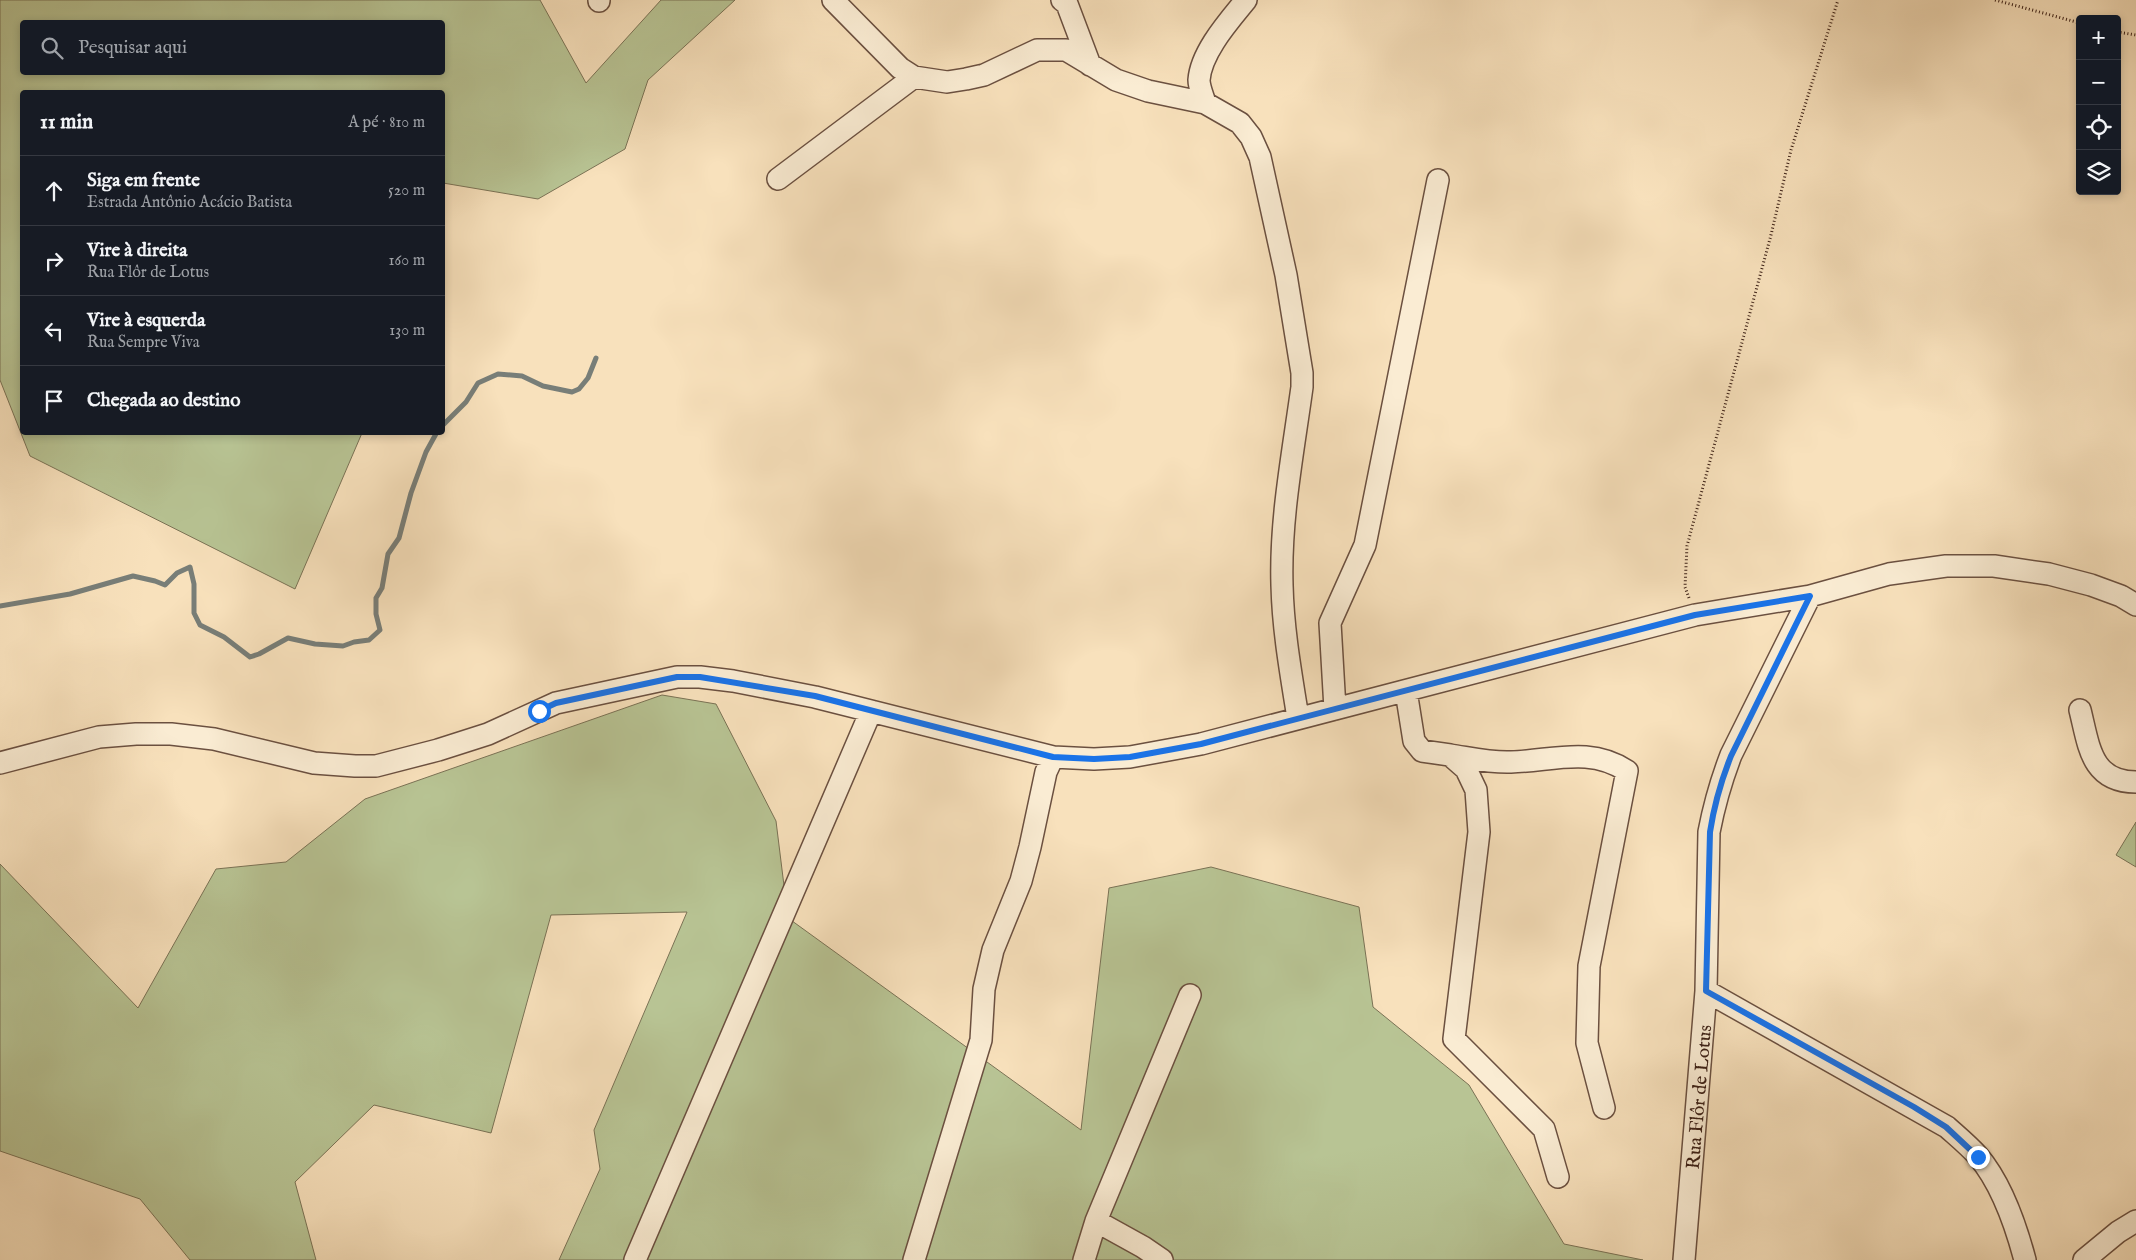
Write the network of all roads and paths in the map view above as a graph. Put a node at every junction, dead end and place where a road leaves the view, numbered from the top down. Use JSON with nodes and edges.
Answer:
{"nodes":[{"id":1,"x":833,"y":0,"type":"edge"},
{"id":2,"x":1062,"y":0,"type":"edge"},
{"id":3,"x":1246,"y":0,"type":"edge"},
{"id":4,"x":1838,"y":0,"type":"edge"},
{"id":5,"x":1995,"y":0,"type":"edge"},
{"id":6,"x":2076,"y":22,"type":"edge"},
{"id":7,"x":2121,"y":33,"type":"edge"},
{"id":8,"x":2136,"y":35,"type":"edge"},
{"id":9,"x":1090,"y":65,"type":"junction"},
{"id":10,"x":914,"y":77,"type":"junction"},
{"id":11,"x":1205,"y":103,"type":"junction"},
{"id":12,"x":778,"y":179,"type":"dead end"},
{"id":13,"x":1438,"y":180,"type":"dead end"},
{"id":14,"x":1810,"y":596,"type":"junction"},
{"id":15,"x":2136,"y":605,"type":"edge"},
{"id":16,"x":1695,"y":615,"type":"junction"},
{"id":17,"x":1406,"y":691,"type":"junction"},
{"id":18,"x":1335,"y":709,"type":"junction"},
{"id":19,"x":2080,"y":710,"type":"dead end"},
{"id":20,"x":871,"y":711,"type":"junction"},
{"id":21,"x":1298,"y":718,"type":"junction"},
{"id":22,"x":1450,"y":755,"type":"junction"},
{"id":23,"x":1053,"y":757,"type":"junction"},
{"id":24,"x":0,"y":763,"type":"edge"},
{"id":25,"x":2136,"y":782,"type":"edge"},
{"id":26,"x":1706,"y":991,"type":"junction"},
{"id":27,"x":1190,"y":995,"type":"dead end"},
{"id":28,"x":1604,"y":1108,"type":"dead end"},
{"id":29,"x":1558,"y":1177,"type":"dead end"},
{"id":30,"x":1096,"y":1221,"type":"junction"},
{"id":31,"x":2136,"y":1221,"type":"edge"},
{"id":32,"x":635,"y":1260,"type":"edge"},
{"id":33,"x":914,"y":1260,"type":"edge"},
{"id":34,"x":1084,"y":1260,"type":"edge"},
{"id":35,"x":1162,"y":1260,"type":"edge"},
{"id":36,"x":1684,"y":1260,"type":"edge"},
{"id":37,"x":2026,"y":1260,"type":"edge"},
{"id":38,"x":2084,"y":1260,"type":"edge"}],
"edges":[{"from":1,"to":10,"type":"street"},
{"from":2,"to":9,"type":"street"},
{"from":3,"to":11,"type":"street"},
{"from":4,"to":16,"type":"path"},
{"from":5,"to":6,"type":"path"},
{"from":7,"to":8,"type":"path"},
{"from":9,"to":10,"type":"street"},
{"from":9,"to":11,"type":"street"},
{"from":10,"to":12,"type":"street"},
{"from":11,"to":21,"type":"street"},
{"from":13,"to":18,"type":"street"},
{"from":14,"to":15,"type":"street"},
{"from":14,"to":16,"type":"street"},
{"from":14,"to":26,"type":"street","name":"Rua Flôr de Lotus"},
{"from":16,"to":17,"type":"street"},
{"from":17,"to":18,"type":"street"},
{"from":17,"to":22,"type":"street"},
{"from":18,"to":21,"type":"street"},
{"from":19,"to":25,"type":"street"},
{"from":20,"to":23,"type":"street"},
{"from":20,"to":24,"type":"street"},
{"from":20,"to":32,"type":"street"},
{"from":21,"to":23,"type":"street"},
{"from":22,"to":28,"type":"street"},
{"from":22,"to":29,"type":"street"},
{"from":23,"to":33,"type":"street"},
{"from":26,"to":36,"type":"street","name":"Rua Flôr de Lotus"},
{"from":26,"to":37,"type":"street"},
{"from":27,"to":30,"type":"street"},
{"from":30,"to":34,"type":"street"},
{"from":30,"to":35,"type":"street"},
{"from":31,"to":38,"type":"street"}]}
